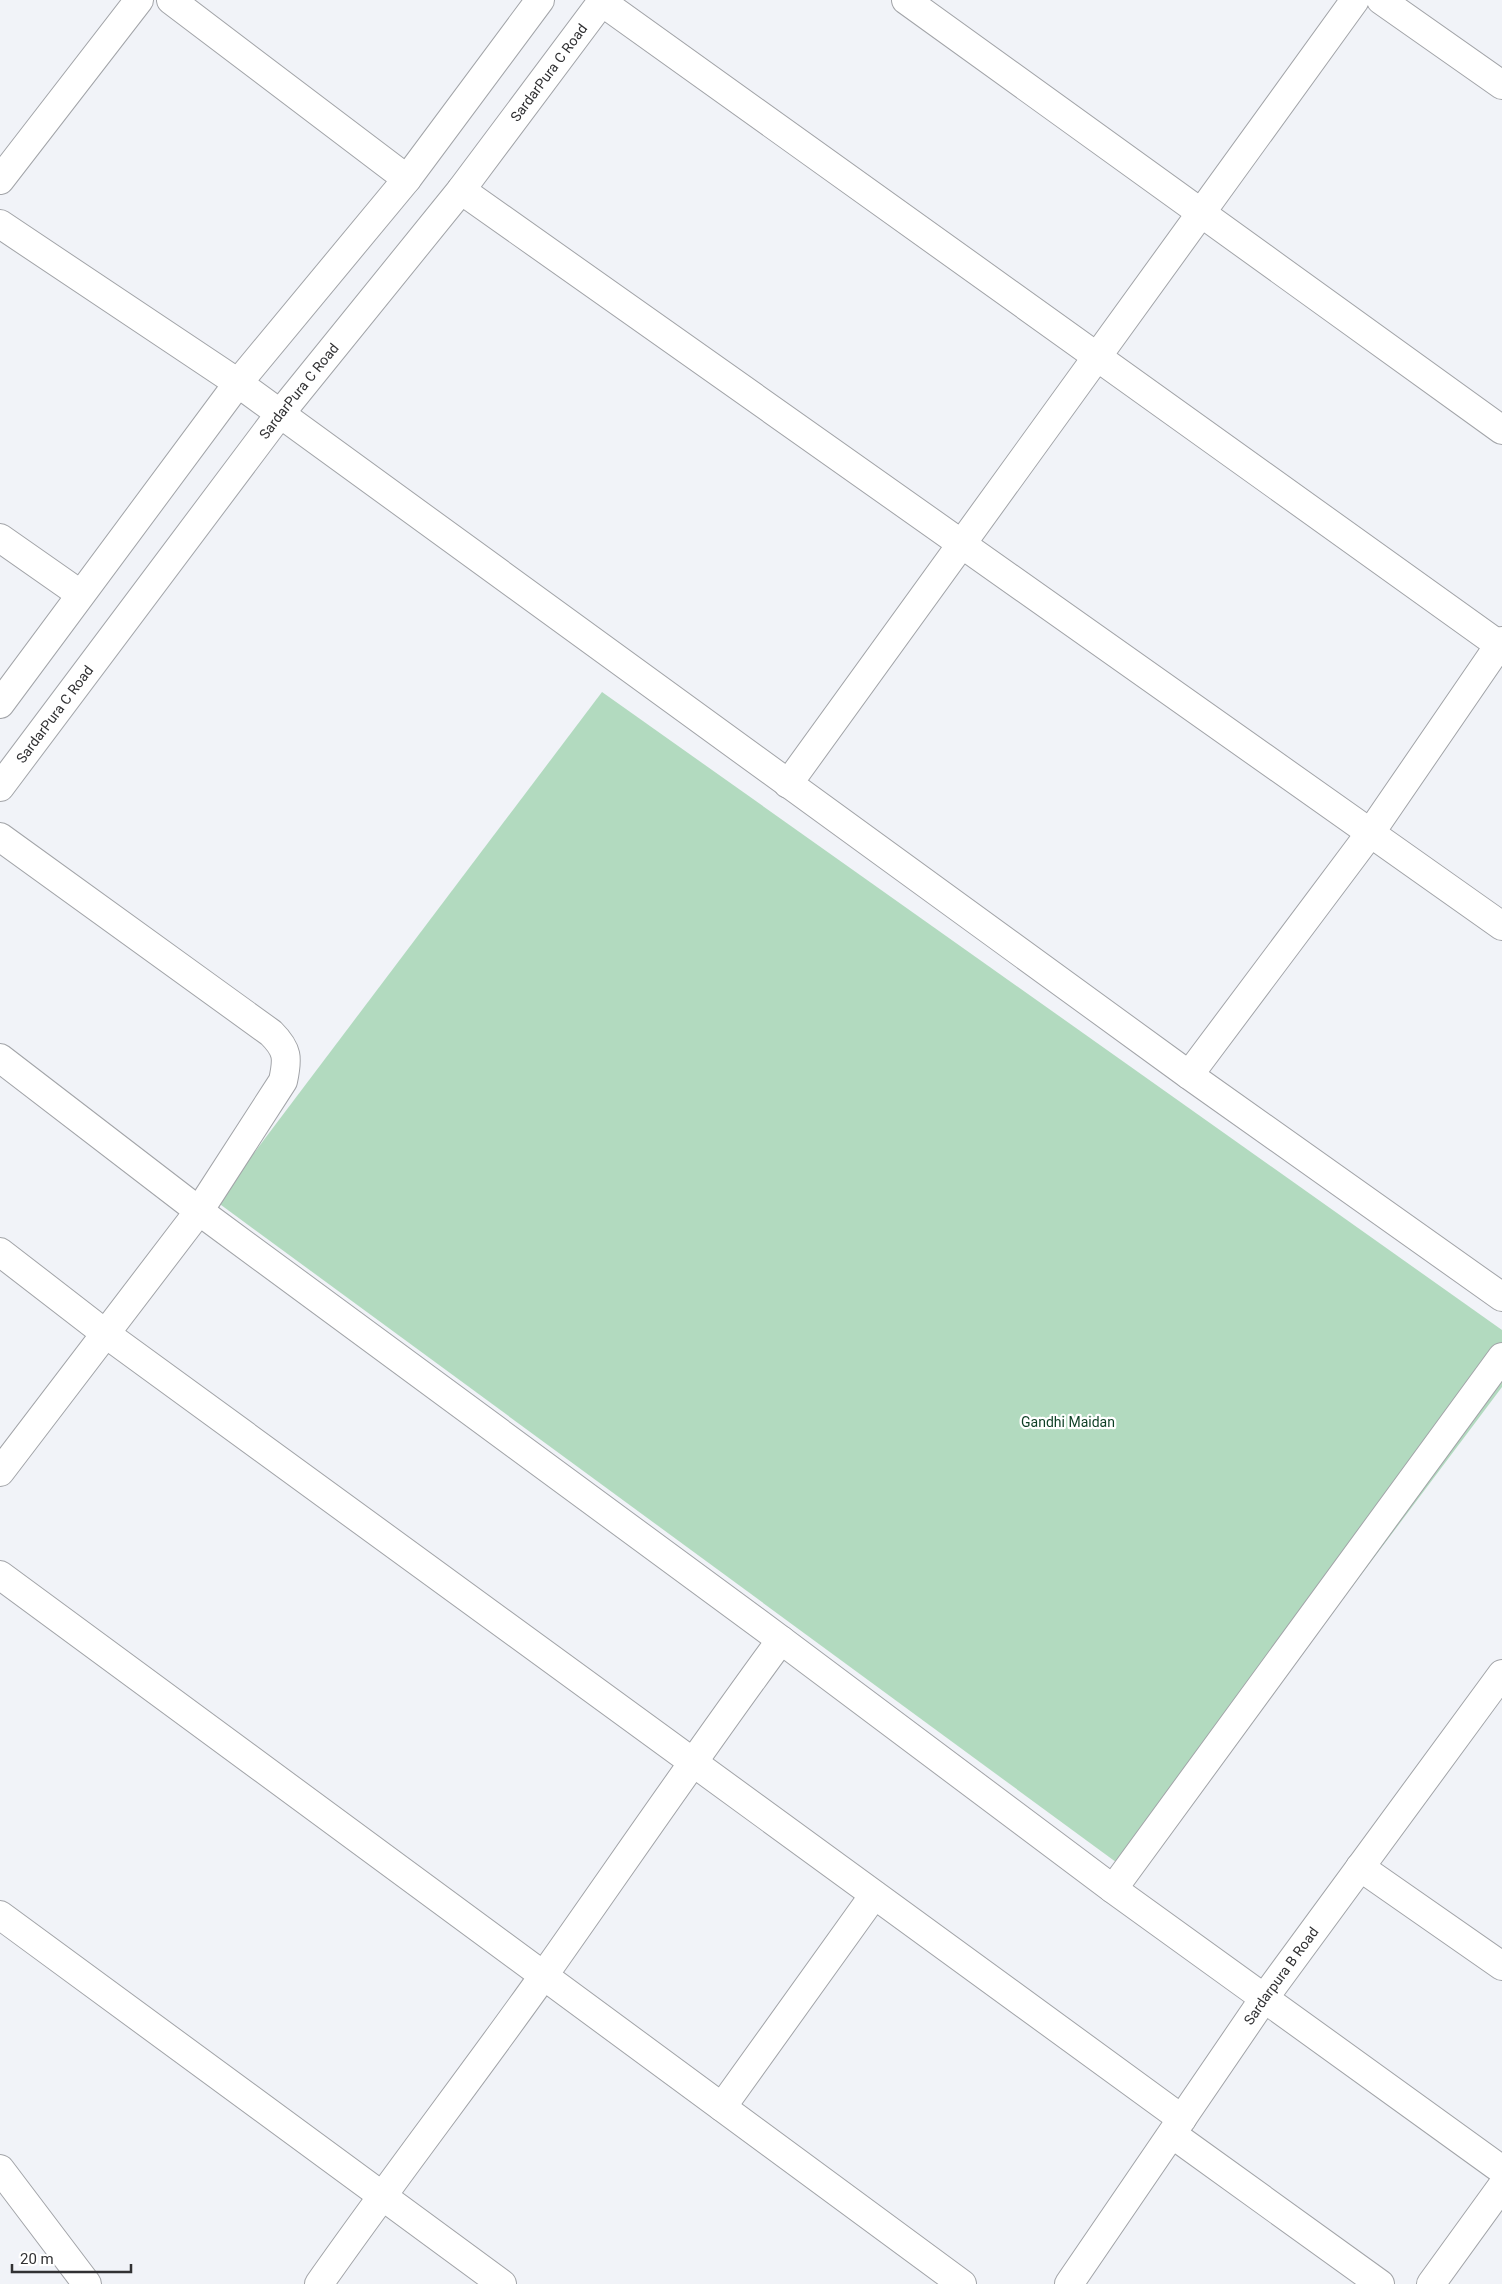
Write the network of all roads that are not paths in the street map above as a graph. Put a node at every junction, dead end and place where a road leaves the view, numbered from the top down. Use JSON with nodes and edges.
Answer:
{"nodes":[{"id":1,"x":139,"y":0,"type":"edge"},
{"id":2,"x":171,"y":0,"type":"edge"},
{"id":3,"x":540,"y":0,"type":"edge"},
{"id":4,"x":906,"y":0,"type":"edge"},
{"id":5,"x":1355,"y":0,"type":"edge"},
{"id":6,"x":1381,"y":0,"type":"edge"},
{"id":7,"x":602,"y":1,"type":"edge"},
{"id":8,"x":1502,"y":85,"type":"edge"},
{"id":9,"x":407,"y":179,"type":"junction"},
{"id":10,"x":0,"y":180,"type":"edge"},
{"id":11,"x":461,"y":190,"type":"junction"},
{"id":12,"x":1202,"y":213,"type":"junction"},
{"id":13,"x":0,"y":224,"type":"edge"},
{"id":14,"x":1097,"y":357,"type":"junction"},
{"id":15,"x":238,"y":383,"type":"junction"},
{"id":16,"x":279,"y":415,"type":"junction"},
{"id":17,"x":1502,"y":430,"type":"edge"},
{"id":18,"x":0,"y":538,"type":"edge"},
{"id":19,"x":962,"y":544,"type":"junction"},
{"id":20,"x":80,"y":594,"type":"junction"},
{"id":21,"x":1501,"y":644,"type":"edge"},
{"id":22,"x":0,"y":704,"type":"edge"},
{"id":23,"x":788,"y":784,"type":"junction"},
{"id":24,"x":0,"y":787,"type":"edge"},
{"id":25,"x":1371,"y":832,"type":"junction"},
{"id":26,"x":0,"y":837,"type":"edge"},
{"id":27,"x":1502,"y":926,"type":"edge"},
{"id":28,"x":0,"y":1058,"type":"edge"},
{"id":29,"x":1189,"y":1075,"type":"junction"},
{"id":30,"x":199,"y":1211,"type":"junction"},
{"id":31,"x":0,"y":1252,"type":"edge"},
{"id":32,"x":1502,"y":1297,"type":"edge"},
{"id":33,"x":106,"y":1334,"type":"junction"},
{"id":34,"x":1502,"y":1357,"type":"edge"},
{"id":35,"x":0,"y":1472,"type":"edge"},
{"id":36,"x":0,"y":1574,"type":"edge"},
{"id":37,"x":781,"y":1640,"type":"junction"},
{"id":38,"x":1502,"y":1674,"type":"edge"},
{"id":39,"x":692,"y":1762,"type":"junction"},
{"id":40,"x":1360,"y":1868,"type":"junction"},
{"id":41,"x":1113,"y":1889,"type":"junction"},
{"id":42,"x":874,"y":1895,"type":"junction"},
{"id":43,"x":0,"y":1915,"type":"edge"},
{"id":44,"x":1502,"y":1966,"type":"edge"},
{"id":45,"x":544,"y":1975,"type":"junction"},
{"id":46,"x":1265,"y":1997,"type":"junction"},
{"id":47,"x":722,"y":2107,"type":"junction"},
{"id":48,"x":1177,"y":2127,"type":"junction"},
{"id":49,"x":0,"y":2169,"type":"edge"},
{"id":50,"x":1502,"y":2170,"type":"edge"},
{"id":51,"x":1502,"y":2186,"type":"edge"},
{"id":52,"x":381,"y":2195,"type":"junction"},
{"id":53,"x":87,"y":2284,"type":"edge"},
{"id":54,"x":319,"y":2284,"type":"edge"},
{"id":55,"x":502,"y":2284,"type":"edge"},
{"id":56,"x":962,"y":2284,"type":"edge"},
{"id":57,"x":1069,"y":2284,"type":"edge"},
{"id":58,"x":1380,"y":2284,"type":"edge"},
{"id":59,"x":1431,"y":2284,"type":"edge"}],
"edges":[{"from":1,"to":10,"type":"street"},
{"from":2,"to":9,"type":"street"},
{"from":3,"to":9,"type":"street"},
{"from":4,"to":12,"type":"street"},
{"from":5,"to":12,"type":"street"},
{"from":6,"to":8,"type":"street"},
{"from":7,"to":11,"type":"street","name":"SardarPura C Road"},
{"from":7,"to":14,"type":"street"},
{"from":9,"to":15,"type":"street"},
{"from":11,"to":16,"type":"street","name":"SardarPura C Road"},
{"from":11,"to":19,"type":"street"},
{"from":12,"to":14,"type":"street"},
{"from":12,"to":17,"type":"street"},
{"from":13,"to":15,"type":"street"},
{"from":14,"to":19,"type":"street"},
{"from":14,"to":21,"type":"street"},
{"from":15,"to":16,"type":"street"},
{"from":15,"to":20,"type":"street"},
{"from":16,"to":23,"type":"street"},
{"from":16,"to":24,"type":"street","name":"SardarPura C Road"},
{"from":18,"to":20,"type":"street"},
{"from":19,"to":23,"type":"street"},
{"from":19,"to":25,"type":"street"},
{"from":20,"to":22,"type":"street"},
{"from":21,"to":25,"type":"street"},
{"from":23,"to":29,"type":"street"},
{"from":25,"to":27,"type":"street"},
{"from":25,"to":29,"type":"street"},
{"from":26,"to":30,"type":"street"},
{"from":28,"to":30,"type":"street"},
{"from":29,"to":32,"type":"street"},
{"from":30,"to":33,"type":"street"},
{"from":30,"to":37,"type":"street"},
{"from":31,"to":33,"type":"street"},
{"from":33,"to":35,"type":"street"},
{"from":33,"to":39,"type":"street"},
{"from":34,"to":41,"type":"street"},
{"from":36,"to":45,"type":"street"},
{"from":37,"to":39,"type":"street"},
{"from":37,"to":41,"type":"street"},
{"from":38,"to":40,"type":"street","name":"Sardarpura B Road"},
{"from":39,"to":42,"type":"street"},
{"from":39,"to":45,"type":"street"},
{"from":40,"to":44,"type":"street"},
{"from":40,"to":46,"type":"street","name":"Sardarpura B Road"},
{"from":41,"to":46,"type":"street"},
{"from":42,"to":47,"type":"street"},
{"from":42,"to":48,"type":"street"},
{"from":43,"to":52,"type":"street"},
{"from":45,"to":47,"type":"street"},
{"from":45,"to":52,"type":"street"},
{"from":46,"to":48,"type":"street","name":"Sardarpura B Road"},
{"from":46,"to":50,"type":"street"},
{"from":47,"to":56,"type":"street"},
{"from":48,"to":57,"type":"street","name":"Sardarpura B Road"},
{"from":48,"to":58,"type":"street"},
{"from":49,"to":53,"type":"street"},
{"from":51,"to":59,"type":"street"},
{"from":52,"to":54,"type":"street"},
{"from":52,"to":55,"type":"street"}]}
